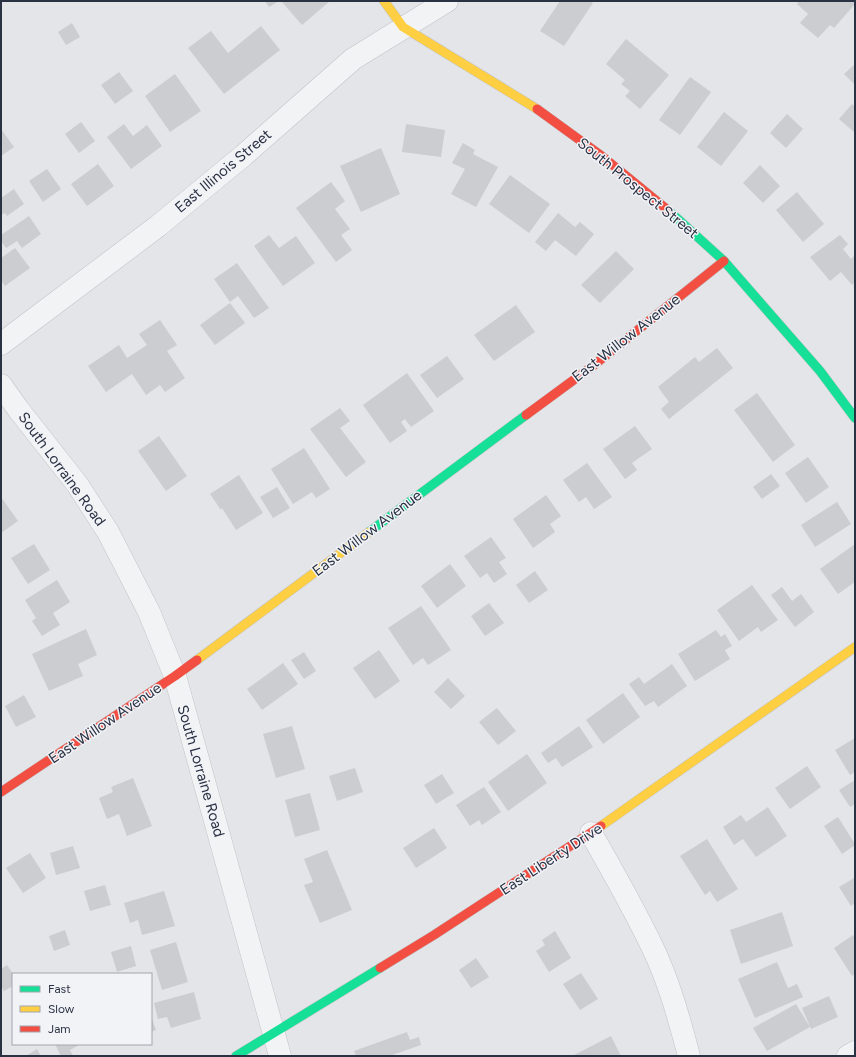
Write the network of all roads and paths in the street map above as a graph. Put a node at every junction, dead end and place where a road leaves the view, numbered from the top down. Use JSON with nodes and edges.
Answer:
{"nodes":[{"id":1,"x":384,"y":1,"type":"edge"},
{"id":2,"x":447,"y":1,"type":"edge"},
{"id":3,"x":403,"y":28,"type":"junction"},
{"id":4,"x":724,"y":261,"type":"junction"},
{"id":5,"x":1,"y":344,"type":"edge"},
{"id":6,"x":1,"y":385,"type":"edge"},
{"id":7,"x":855,"y":418,"type":"edge"},
{"id":8,"x":855,"y":647,"type":"edge"},
{"id":9,"x":175,"y":676,"type":"junction"},
{"id":10,"x":1,"y":792,"type":"edge"},
{"id":11,"x":591,"y":833,"type":"junction"},
{"id":12,"x":274,"y":1033,"type":"junction"},
{"id":13,"x":855,"y":1052,"type":"edge"},
{"id":14,"x":236,"y":1056,"type":"edge"},
{"id":15,"x":280,"y":1056,"type":"edge"},
{"id":16,"x":689,"y":1056,"type":"edge"},
{"id":17,"x":848,"y":1056,"type":"edge"}],
"edges":[{"from":1,"to":3,"type":"street","name":"South Prospect Street"},
{"from":2,"to":3,"type":"street","name":"East Illinois Street"},
{"from":3,"to":4,"type":"street","name":"South Prospect Street"},
{"from":3,"to":5,"type":"street","name":"East Illinois Street"},
{"from":4,"to":7,"type":"street","name":"South Prospect Street"},
{"from":4,"to":9,"type":"street","name":"East Willow Avenue"},
{"from":6,"to":9,"type":"street","name":"South Lorraine Road"},
{"from":8,"to":11,"type":"street","name":"East Liberty Drive"},
{"from":9,"to":10,"type":"street","name":"East Willow Avenue"},
{"from":9,"to":12,"type":"street","name":"South Lorraine Road"},
{"from":11,"to":12,"type":"street","name":"East Liberty Drive"},
{"from":11,"to":16,"type":"street"},
{"from":12,"to":14,"type":"street","name":"East Liberty Drive"},
{"from":12,"to":15,"type":"street","name":"South Lorraine Road"},
{"from":13,"to":17,"type":"street"}]}
